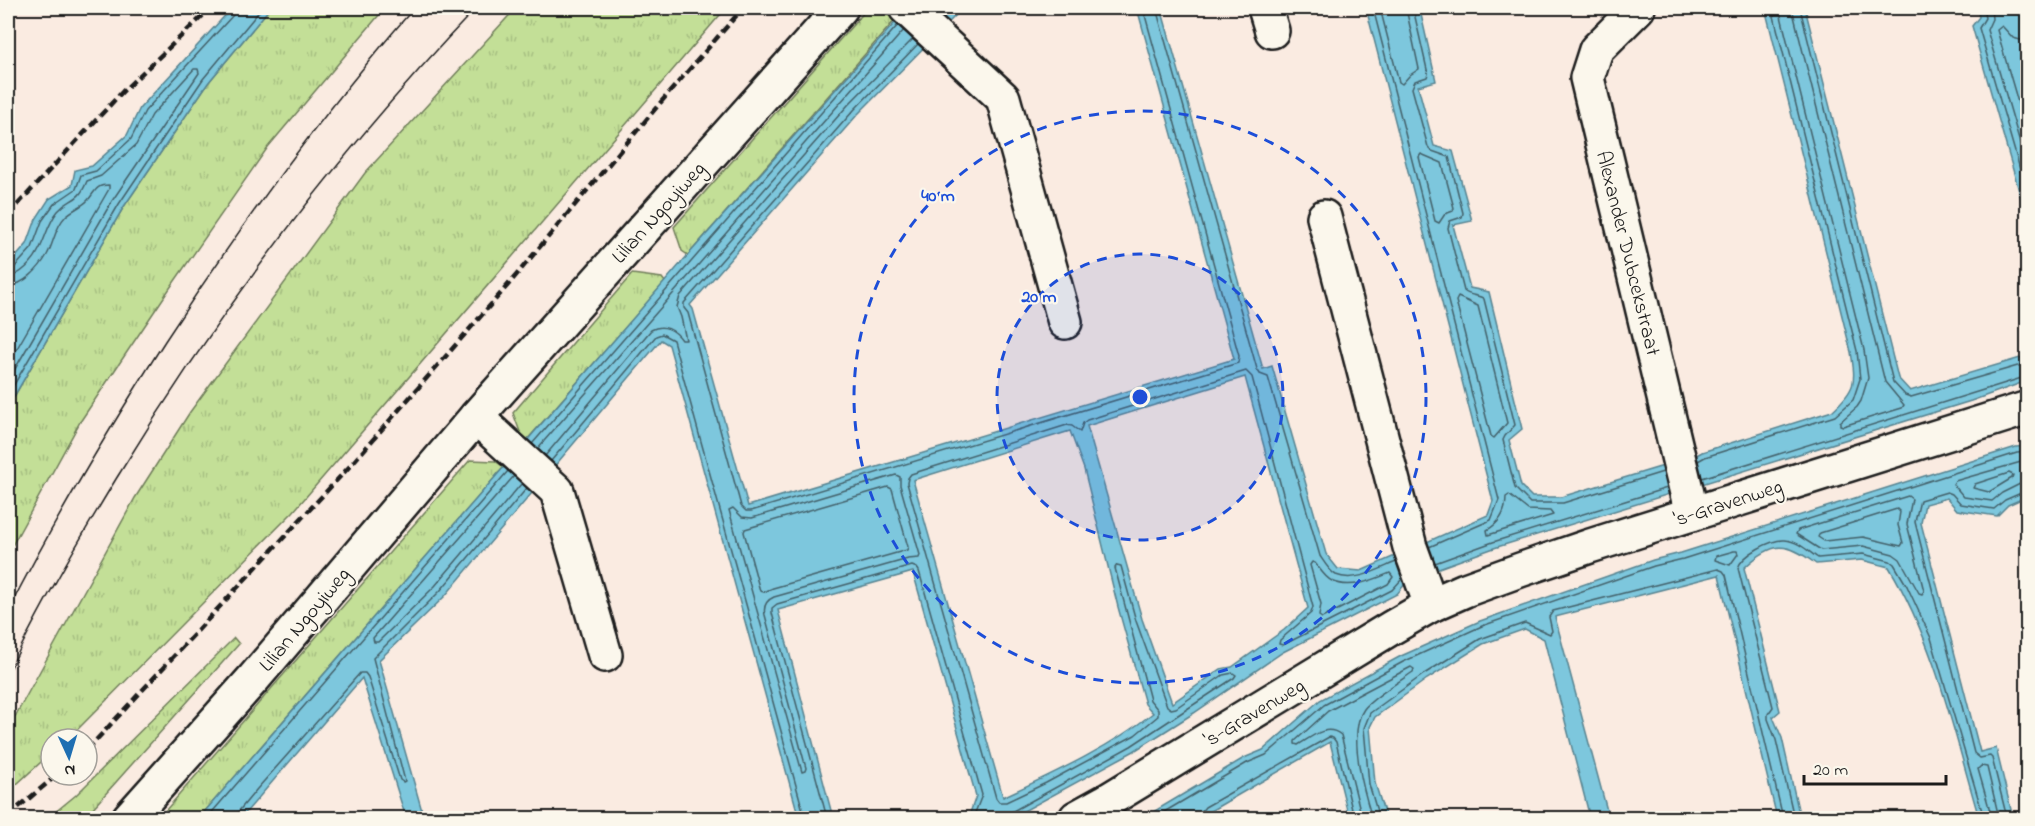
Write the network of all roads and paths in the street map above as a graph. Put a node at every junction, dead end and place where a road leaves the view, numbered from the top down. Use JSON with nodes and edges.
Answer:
{"nodes":[{"id":1,"x":841,"y":8,"type":"edge"},
{"id":2,"x":906,"y":8,"type":"edge"},
{"id":3,"x":1638,"y":8,"type":"edge"},
{"id":4,"x":1324,"y":217,"type":"dead end"},
{"id":5,"x":1065,"y":322,"type":"dead end"},
{"id":6,"x":2028,"y":408,"type":"edge"},
{"id":7,"x":476,"y":417,"type":"junction"},
{"id":8,"x":1690,"y":506,"type":"junction"},
{"id":9,"x":1420,"y":576,"type":"junction"},
{"id":10,"x":605,"y":656,"type":"dead end"},
{"id":11,"x":129,"y":819,"type":"edge"},
{"id":12,"x":1076,"y":819,"type":"edge"}],
"edges":[{"from":1,"to":7,"type":"street","name":"Lilian Ngoyiweg"},
{"from":2,"to":5,"type":"street"},
{"from":3,"to":8,"type":"street","name":"Alexander Dubcekstraat"},
{"from":4,"to":9,"type":"street"},
{"from":6,"to":8,"type":"street","name":"'s-Gravenweg"},
{"from":7,"to":10,"type":"street"},
{"from":7,"to":11,"type":"street","name":"Lilian Ngoyiweg"},
{"from":8,"to":9,"type":"street","name":"'s-Gravenweg"},
{"from":9,"to":12,"type":"street","name":"'s-Gravenweg"}]}
